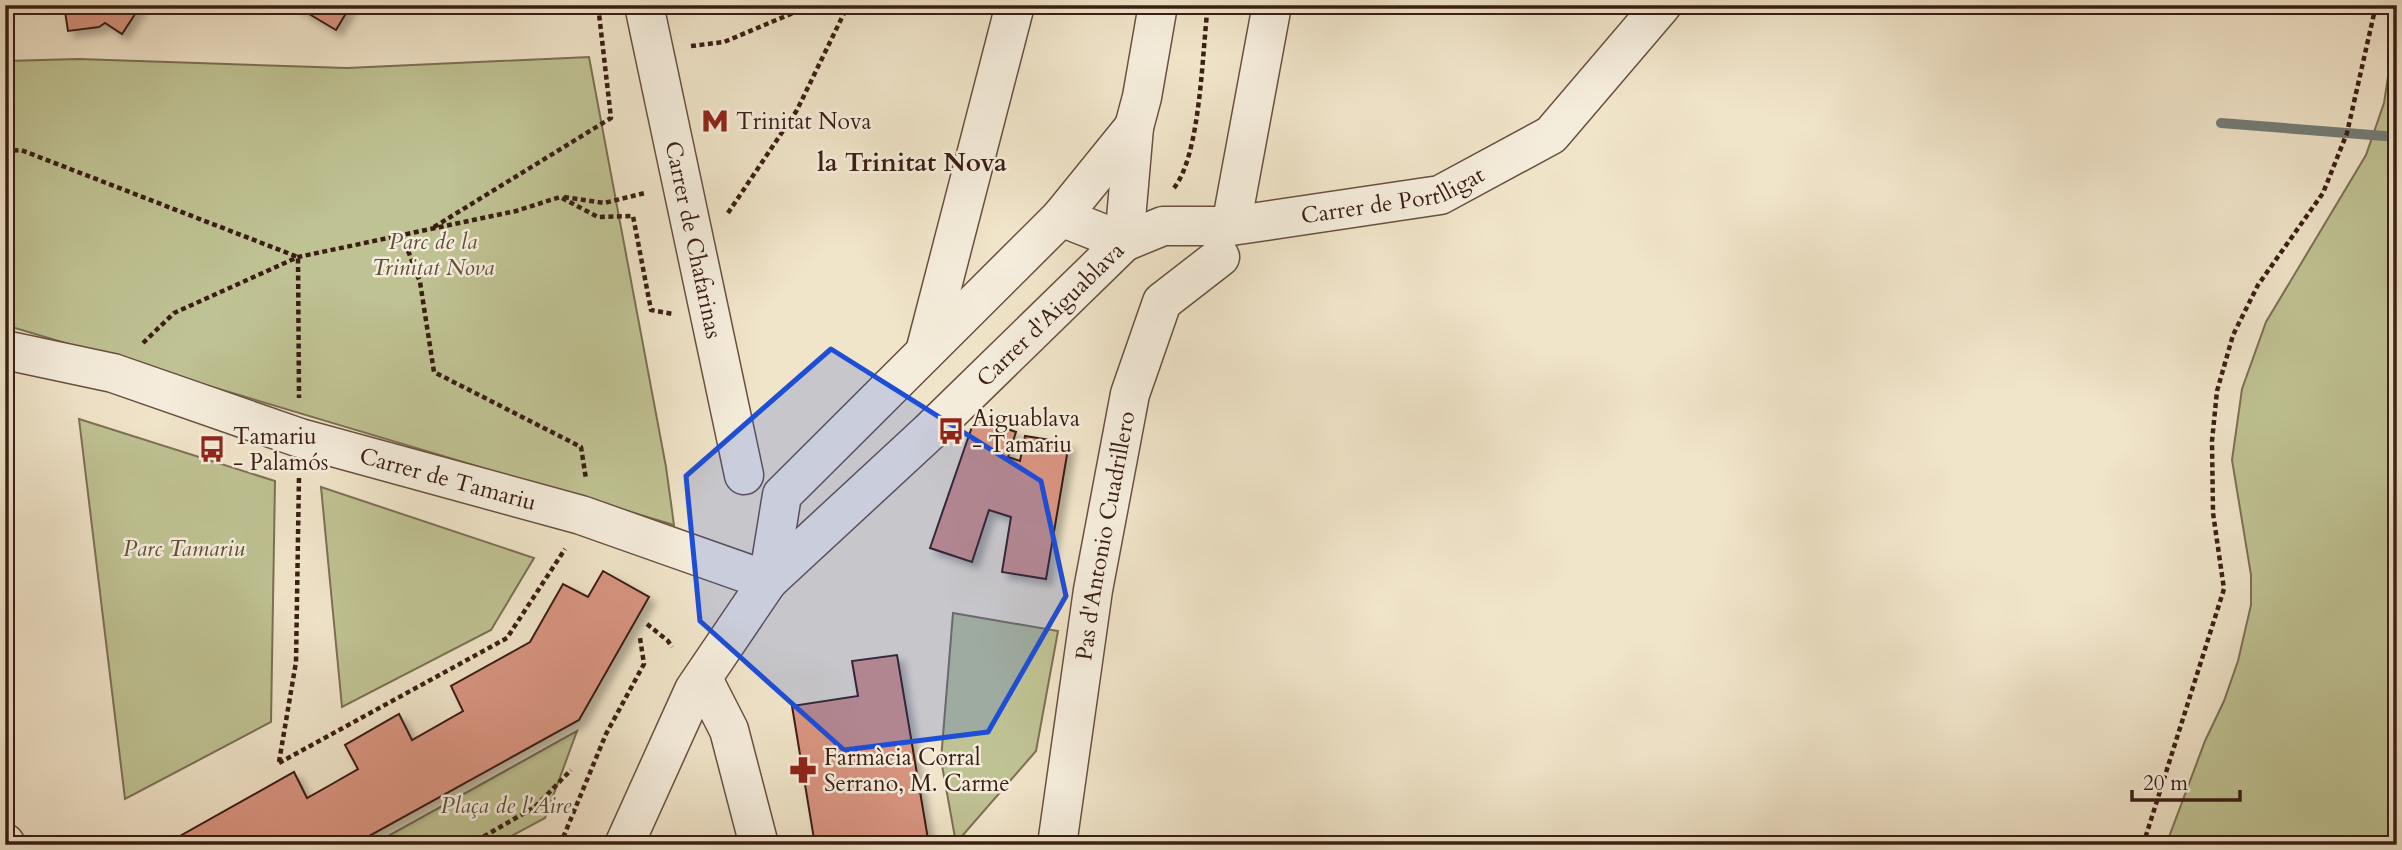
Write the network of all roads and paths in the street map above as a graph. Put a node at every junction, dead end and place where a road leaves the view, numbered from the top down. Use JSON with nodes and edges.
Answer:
{"nodes":[{"id":1,"x":598,"y":5,"type":"edge"},
{"id":2,"x":644,"y":5,"type":"edge"},
{"id":3,"x":812,"y":5,"type":"edge"},
{"id":4,"x":848,"y":5,"type":"edge"},
{"id":5,"x":1015,"y":5,"type":"edge"},
{"id":6,"x":1158,"y":5,"type":"edge"},
{"id":7,"x":1208,"y":5,"type":"edge"},
{"id":8,"x":1272,"y":5,"type":"edge"},
{"id":9,"x":1662,"y":5,"type":"edge"},
{"id":10,"x":2376,"y":5,"type":"edge"},
{"id":11,"x":724,"y":42,"type":"dead end"},
{"id":12,"x":1134,"y":127,"type":"junction"},
{"id":13,"x":5,"y":151,"type":"edge"},
{"id":14,"x":1172,"y":193,"type":"dead end"},
{"id":15,"x":637,"y":195,"type":"dead end"},
{"id":16,"x":560,"y":197,"type":"junction"},
{"id":17,"x":1061,"y":217,"type":"junction"},
{"id":18,"x":431,"y":229,"type":"junction"},
{"id":19,"x":401,"y":235,"type":"junction"},
{"id":20,"x":1124,"y":242,"type":"junction"},
{"id":21,"x":1226,"y":242,"type":"junction"},
{"id":22,"x":298,"y":257,"type":"junction"},
{"id":23,"x":698,"y":257,"type":"junction"},
{"id":24,"x":650,"y":310,"type":"dead end"},
{"id":25,"x":5,"y":350,"type":"edge"},
{"id":26,"x":925,"y":352,"type":"junction"},
{"id":27,"x":113,"y":373,"type":"junction"},
{"id":28,"x":299,"y":398,"type":"dead end"},
{"id":29,"x":299,"y":463,"type":"dead end"},
{"id":30,"x":744,"y":475,"type":"dead end"},
{"id":31,"x":588,"y":485,"type":"dead end"},
{"id":32,"x":566,"y":548,"type":"dead end"},
{"id":33,"x":768,"y":581,"type":"junction"},
{"id":34,"x":647,"y":624,"type":"dead end"},
{"id":35,"x":640,"y":638,"type":"dead end"},
{"id":36,"x":672,"y":647,"type":"dead end"},
{"id":37,"x":704,"y":679,"type":"junction"},
{"id":38,"x":571,"y":770,"type":"dead end"},
{"id":39,"x":469,"y":845,"type":"edge"},
{"id":40,"x":560,"y":845,"type":"edge"},
{"id":41,"x":624,"y":845,"type":"edge"},
{"id":42,"x":759,"y":845,"type":"edge"},
{"id":43,"x":1057,"y":845,"type":"edge"},
{"id":44,"x":2143,"y":845,"type":"edge"}],
"edges":[{"from":1,"to":18,"type":"path"},
{"from":2,"to":23,"type":"street","name":"Carrer de Chafarinas"},
{"from":3,"to":11,"type":"path"},
{"from":4,"to":23,"type":"path"},
{"from":5,"to":26,"type":"street"},
{"from":6,"to":12,"type":"street","name":"Carrer d'Aiguablava"},
{"from":7,"to":14,"type":"path"},
{"from":8,"to":21,"type":"street"},
{"from":9,"to":21,"type":"street","name":"Carrer de Portlligat"},
{"from":10,"to":44,"type":"path"},
{"from":12,"to":17,"type":"street","name":"Carrer d'Aiguablava"},
{"from":12,"to":20,"type":"street","name":"Carrer d'Aiguablava"},
{"from":13,"to":22,"type":"path"},
{"from":15,"to":16,"type":"path"},
{"from":16,"to":18,"type":"path"},
{"from":16,"to":24,"type":"path"},
{"from":17,"to":20,"type":"street"},
{"from":17,"to":26,"type":"street","name":"Carrer d'Aiguablava"},
{"from":18,"to":19,"type":"path"},
{"from":19,"to":22,"type":"path"},
{"from":19,"to":31,"type":"path"},
{"from":20,"to":21,"type":"street","name":"Carrer de Portlligat"},
{"from":20,"to":33,"type":"street","name":"Carrer d'Aiguablava"},
{"from":21,"to":43,"type":"street","name":"Pas d'Antonio Cuadrillero"},
{"from":22,"to":27,"type":"path"},
{"from":22,"to":28,"type":"path"},
{"from":23,"to":30,"type":"street","name":"Carrer de Chafarinas"},
{"from":25,"to":27,"type":"street","name":"Carrer de Tamariu"},
{"from":26,"to":33,"type":"street","name":"Carrer d'Aiguablava"},
{"from":27,"to":33,"type":"street","name":"Carrer de Tamariu"},
{"from":29,"to":32,"type":"path"},
{"from":33,"to":37,"type":"street","name":"Carrer d'Aiguablava"},
{"from":34,"to":36,"type":"path"},
{"from":35,"to":40,"type":"path"},
{"from":37,"to":41,"type":"street","name":"Carrer d'Aiguablava"},
{"from":37,"to":42,"type":"street"},
{"from":38,"to":39,"type":"path"}]}
